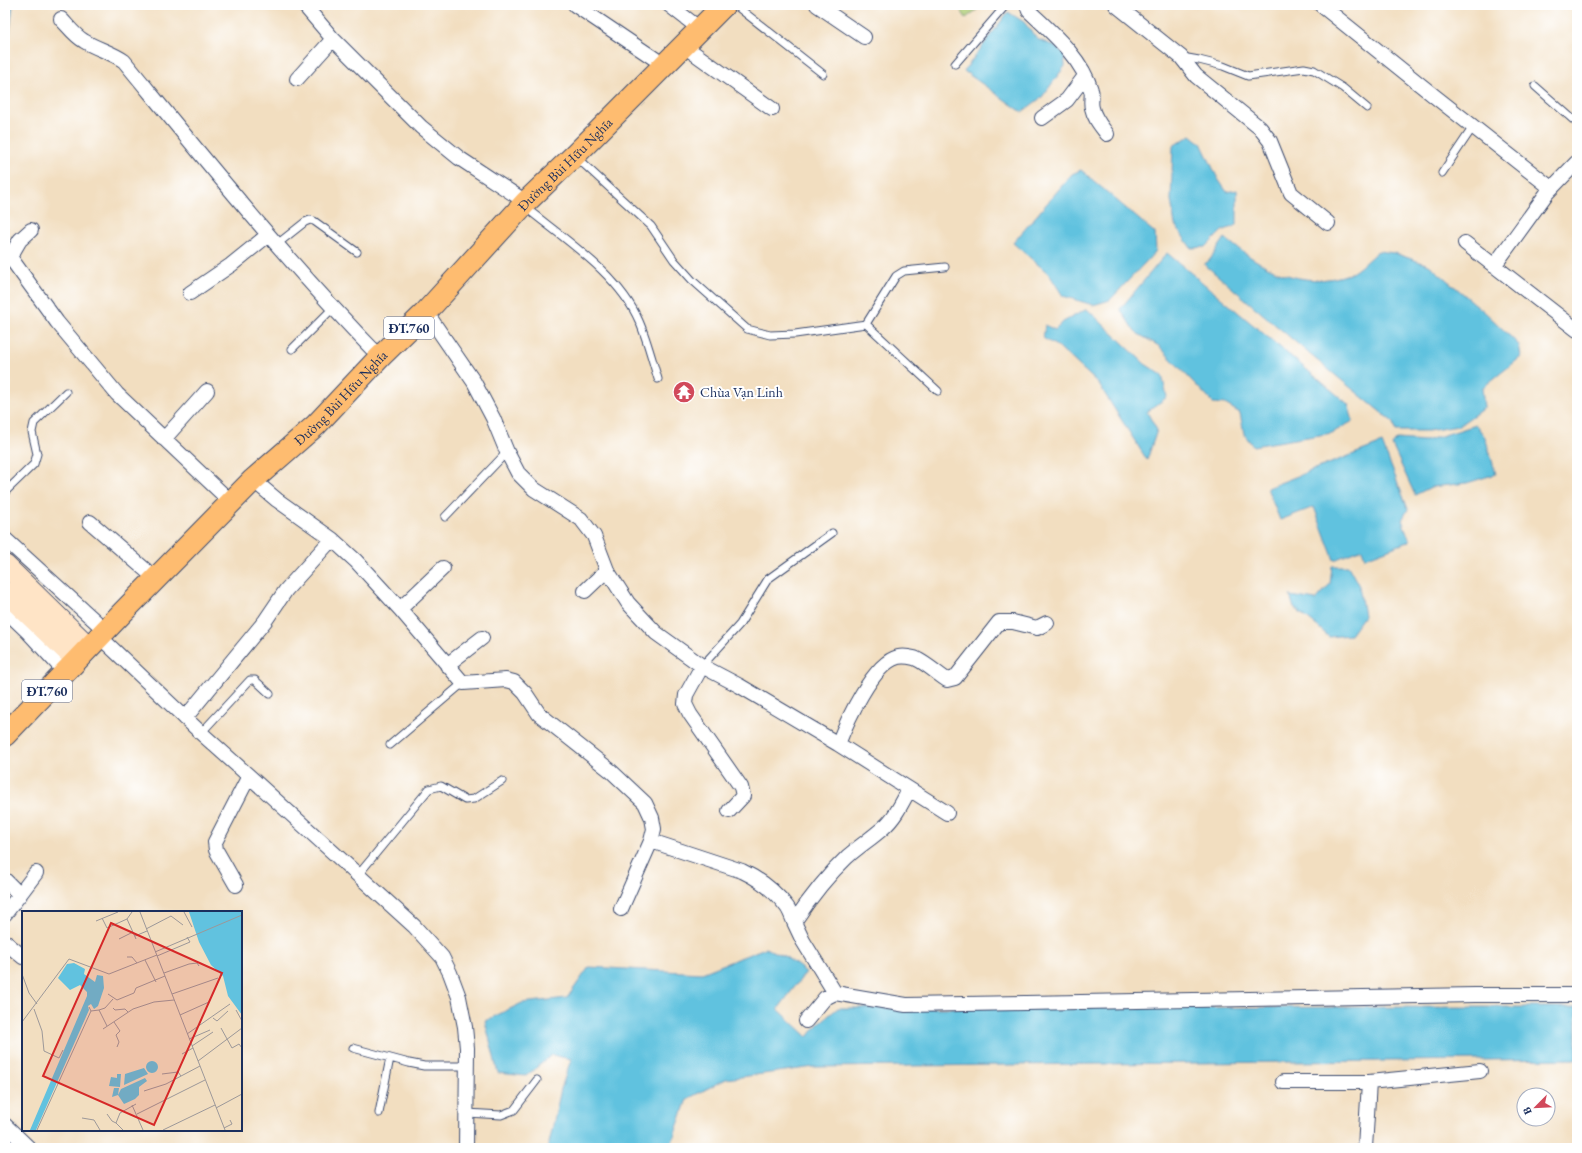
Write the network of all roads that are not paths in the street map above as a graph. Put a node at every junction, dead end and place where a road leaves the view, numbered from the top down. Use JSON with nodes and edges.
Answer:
{"nodes":[{"id":1,"x":304,"y":5,"type":"edge"},
{"id":2,"x":575,"y":5,"type":"edge"},
{"id":3,"x":669,"y":5,"type":"edge"},
{"id":4,"x":724,"y":5,"type":"edge"},
{"id":5,"x":735,"y":5,"type":"edge"},
{"id":6,"x":818,"y":5,"type":"edge"},
{"id":7,"x":1006,"y":5,"type":"edge"},
{"id":8,"x":1027,"y":5,"type":"edge"},
{"id":9,"x":1116,"y":5,"type":"edge"},
{"id":10,"x":1322,"y":5,"type":"edge"},
{"id":11,"x":61,"y":19,"type":"dead end"},
{"id":12,"x":700,"y":29,"type":"junction"},
{"id":13,"x":864,"y":37,"type":"dead end"},
{"id":14,"x":333,"y":39,"type":"junction"},
{"id":15,"x":684,"y":46,"type":"junction"},
{"id":16,"x":1182,"y":57,"type":"junction"},
{"id":17,"x":955,"y":64,"type":"dead end"},
{"id":18,"x":664,"y":65,"type":"junction"},
{"id":19,"x":823,"y":74,"type":"dead end"},
{"id":20,"x":1085,"y":76,"type":"junction"},
{"id":21,"x":297,"y":79,"type":"dead end"},
{"id":22,"x":1535,"y":86,"type":"dead end"},
{"id":23,"x":772,"y":108,"type":"dead end"},
{"id":24,"x":1367,"y":108,"type":"dead end"},
{"id":25,"x":1042,"y":118,"type":"dead end"},
{"id":26,"x":1577,"y":123,"type":"edge"},
{"id":27,"x":1473,"y":127,"type":"junction"},
{"id":28,"x":1107,"y":134,"type":"dead end"},
{"id":29,"x":575,"y":155,"type":"junction"},
{"id":30,"x":1577,"y":162,"type":"edge"},
{"id":31,"x":1442,"y":173,"type":"dead end"},
{"id":32,"x":1552,"y":188,"type":"junction"},
{"id":33,"x":524,"y":204,"type":"junction"},
{"id":34,"x":1328,"y":223,"type":"dead end"},
{"id":35,"x":31,"y":230,"type":"dead end"},
{"id":36,"x":272,"y":240,"type":"junction"},
{"id":37,"x":1465,"y":243,"type":"dead end"},
{"id":38,"x":357,"y":252,"type":"dead end"},
{"id":39,"x":8,"y":255,"type":"edge"},
{"id":40,"x":1494,"y":266,"type":"junction"},
{"id":41,"x":945,"y":267,"type":"dead end"},
{"id":42,"x":190,"y":293,"type":"dead end"},
{"id":43,"x":332,"y":309,"type":"junction"},
{"id":44,"x":426,"y":312,"type":"junction"},
{"id":45,"x":866,"y":324,"type":"junction"},
{"id":46,"x":1577,"y":330,"type":"edge"},
{"id":47,"x":292,"y":349,"type":"dead end"},
{"id":48,"x":380,"y":357,"type":"junction"},
{"id":49,"x":658,"y":379,"type":"dead end"},
{"id":50,"x":207,"y":391,"type":"dead end"},
{"id":51,"x":938,"y":391,"type":"dead end"},
{"id":52,"x":66,"y":392,"type":"dead end"},
{"id":53,"x":164,"y":439,"type":"junction"},
{"id":54,"x":507,"y":452,"type":"junction"},
{"id":55,"x":253,"y":480,"type":"junction"},
{"id":56,"x":5,"y":492,"type":"edge"},
{"id":57,"x":231,"y":502,"type":"junction"},
{"id":58,"x":445,"y":517,"type":"dead end"},
{"id":59,"x":90,"y":522,"type":"dead end"},
{"id":60,"x":832,"y":533,"type":"dead end"},
{"id":61,"x":5,"y":539,"type":"edge"},
{"id":62,"x":332,"y":539,"type":"junction"},
{"id":63,"x":5,"y":565,"type":"edge"},
{"id":64,"x":443,"y":568,"type":"dead end"},
{"id":65,"x":606,"y":570,"type":"junction"},
{"id":66,"x":156,"y":579,"type":"junction"},
{"id":67,"x":585,"y":591,"type":"dead end"},
{"id":68,"x":5,"y":592,"type":"edge"},
{"id":69,"x":400,"y":609,"type":"junction"},
{"id":70,"x":5,"y":610,"type":"edge"},
{"id":71,"x":1047,"y":623,"type":"dead end"},
{"id":72,"x":482,"y":638,"type":"dead end"},
{"id":73,"x":87,"y":649,"type":"junction"},
{"id":74,"x":447,"y":665,"type":"junction"},
{"id":75,"x":702,"y":666,"type":"junction"},
{"id":76,"x":463,"y":683,"type":"junction"},
{"id":77,"x":270,"y":694,"type":"dead end"},
{"id":78,"x":185,"y":718,"type":"junction"},
{"id":79,"x":201,"y":733,"type":"junction"},
{"id":80,"x":5,"y":735,"type":"edge"},
{"id":81,"x":838,"y":744,"type":"junction"},
{"id":82,"x":390,"y":745,"type":"dead end"},
{"id":83,"x":249,"y":776,"type":"junction"},
{"id":84,"x":502,"y":781,"type":"dead end"},
{"id":85,"x":909,"y":790,"type":"junction"},
{"id":86,"x":729,"y":811,"type":"dead end"},
{"id":87,"x":947,"y":813,"type":"dead end"},
{"id":88,"x":651,"y":841,"type":"junction"},
{"id":89,"x":36,"y":873,"type":"dead end"},
{"id":90,"x":358,"y":875,"type":"junction"},
{"id":91,"x":5,"y":880,"type":"edge"},
{"id":92,"x":236,"y":885,"type":"dead end"},
{"id":93,"x":20,"y":895,"type":"junction"},
{"id":94,"x":621,"y":909,"type":"dead end"},
{"id":95,"x":5,"y":914,"type":"edge"},
{"id":96,"x":794,"y":922,"type":"junction"},
{"id":97,"x":5,"y":942,"type":"edge"},
{"id":98,"x":22,"y":956,"type":"edge"},
{"id":99,"x":834,"y":993,"type":"junction"},
{"id":100,"x":1577,"y":995,"type":"edge"},
{"id":101,"x":806,"y":1021,"type":"dead end"},
{"id":102,"x":353,"y":1048,"type":"dead end"},
{"id":103,"x":390,"y":1058,"type":"junction"},
{"id":104,"x":467,"y":1066,"type":"junction"},
{"id":105,"x":1480,"y":1071,"type":"dead end"},
{"id":106,"x":537,"y":1080,"type":"dead end"},
{"id":107,"x":1283,"y":1082,"type":"dead end"},
{"id":108,"x":1369,"y":1089,"type":"junction"},
{"id":109,"x":379,"y":1113,"type":"dead end"},
{"id":110,"x":467,"y":1113,"type":"junction"},
{"id":111,"x":5,"y":1125,"type":"edge"},
{"id":112,"x":29,"y":1148,"type":"edge"},
{"id":113,"x":466,"y":1148,"type":"edge"},
{"id":114,"x":1365,"y":1148,"type":"edge"}],
"edges":[{"from":1,"to":14,"type":"street"},
{"from":2,"to":18,"type":"street"},
{"from":3,"to":12,"type":"street"},
{"from":4,"to":12,"type":"main road","name":"Đường Bùi Hữu Nghĩa","number":"ĐT.760"},
{"from":5,"to":19,"type":"lane"},
{"from":6,"to":13,"type":"street"},
{"from":7,"to":17,"type":"lane"},
{"from":8,"to":20,"type":"street"},
{"from":9,"to":16,"type":"street"},
{"from":10,"to":27,"type":"street"},
{"from":11,"to":36,"type":"street"},
{"from":12,"to":15,"type":"main road","name":"Đường Bùi Hữu Nghĩa","number":"ĐT.760"},
{"from":14,"to":21,"type":"street"},
{"from":14,"to":33,"type":"street"},
{"from":15,"to":18,"type":"main road","name":"Đường Bùi Hữu Nghĩa","number":"ĐT.760"},
{"from":15,"to":23,"type":"street"},
{"from":16,"to":24,"type":"lane"},
{"from":16,"to":34,"type":"street"},
{"from":18,"to":29,"type":"main road","name":"Đường Bùi Hữu Nghĩa","number":"ĐT.760"},
{"from":20,"to":25,"type":"street"},
{"from":20,"to":28,"type":"street"},
{"from":22,"to":26,"type":"lane"},
{"from":27,"to":31,"type":"lane"},
{"from":27,"to":32,"type":"street"},
{"from":29,"to":33,"type":"main road","name":"Đường Bùi Hữu Nghĩa","number":"ĐT.760"},
{"from":29,"to":45,"type":"lane"},
{"from":30,"to":32,"type":"street"},
{"from":32,"to":40,"type":"street"},
{"from":33,"to":44,"type":"main road","name":"Đường Bùi Hữu Nghĩa","number":"ĐT.760"},
{"from":33,"to":49,"type":"lane"},
{"from":35,"to":39,"type":"street"},
{"from":36,"to":38,"type":"lane"},
{"from":36,"to":42,"type":"street"},
{"from":36,"to":43,"type":"street"},
{"from":37,"to":40,"type":"street"},
{"from":39,"to":53,"type":"street"},
{"from":40,"to":46,"type":"street"},
{"from":41,"to":45,"type":"lane"},
{"from":43,"to":47,"type":"lane"},
{"from":43,"to":48,"type":"street"},
{"from":44,"to":48,"type":"main road","name":"Đường Bùi Hữu Nghĩa","number":"ĐT.760"},
{"from":44,"to":54,"type":"street"},
{"from":45,"to":51,"type":"lane"},
{"from":48,"to":55,"type":"main road","name":"Đường Bùi Hữu Nghĩa","number":"ĐT.760"},
{"from":50,"to":53,"type":"street"},
{"from":52,"to":56,"type":"lane"},
{"from":53,"to":57,"type":"street"},
{"from":54,"to":58,"type":"lane"},
{"from":54,"to":65,"type":"street"},
{"from":55,"to":57,"type":"main road","name":"Đường Bùi Hữu Nghĩa","number":"ĐT.760"},
{"from":55,"to":62,"type":"street"},
{"from":57,"to":66,"type":"main road","name":"Đường Bùi Hữu Nghĩa","number":"ĐT.760"},
{"from":59,"to":66,"type":"street"},
{"from":60,"to":75,"type":"lane"},
{"from":61,"to":73,"type":"street"},
{"from":62,"to":69,"type":"street"},
{"from":62,"to":78,"type":"street"},
{"from":63,"to":73,"type":"main road"},
{"from":64,"to":69,"type":"street"},
{"from":65,"to":67,"type":"street"},
{"from":65,"to":75,"type":"street"},
{"from":66,"to":73,"type":"main road","name":"Đường Bùi Hữu Nghĩa","number":"ĐT.760"},
{"from":68,"to":73,"type":"main road"},
{"from":69,"to":74,"type":"street"},
{"from":70,"to":73,"type":"street"},
{"from":71,"to":81,"type":"street"},
{"from":72,"to":74,"type":"street"},
{"from":73,"to":78,"type":"street"},
{"from":73,"to":80,"type":"main road","name":"Đường Bùi Hữu Nghĩa","number":"ĐT.760"},
{"from":74,"to":76,"type":"street"},
{"from":75,"to":81,"type":"street"},
{"from":75,"to":86,"type":"street"},
{"from":76,"to":82,"type":"lane"},
{"from":76,"to":88,"type":"street"},
{"from":77,"to":79,"type":"lane"},
{"from":78,"to":79,"type":"street"},
{"from":79,"to":83,"type":"street"},
{"from":81,"to":85,"type":"street"},
{"from":83,"to":90,"type":"street"},
{"from":83,"to":92,"type":"street"},
{"from":84,"to":90,"type":"lane"},
{"from":85,"to":87,"type":"street"},
{"from":85,"to":96,"type":"street"},
{"from":88,"to":94,"type":"street"},
{"from":88,"to":96,"type":"street"},
{"from":89,"to":93,"type":"street"},
{"from":90,"to":104,"type":"street"},
{"from":91,"to":93,"type":"street"},
{"from":93,"to":95,"type":"street"},
{"from":96,"to":99,"type":"street"},
{"from":97,"to":98,"type":"street"},
{"from":99,"to":100,"type":"street"},
{"from":99,"to":101,"type":"street"},
{"from":102,"to":103,"type":"lane"},
{"from":103,"to":104,"type":"lane"},
{"from":103,"to":109,"type":"lane"},
{"from":104,"to":110,"type":"street"},
{"from":105,"to":108,"type":"street"},
{"from":106,"to":110,"type":"lane"},
{"from":107,"to":108,"type":"street"},
{"from":108,"to":114,"type":"street"},
{"from":110,"to":113,"type":"street"},
{"from":111,"to":112,"type":"street"}]}
